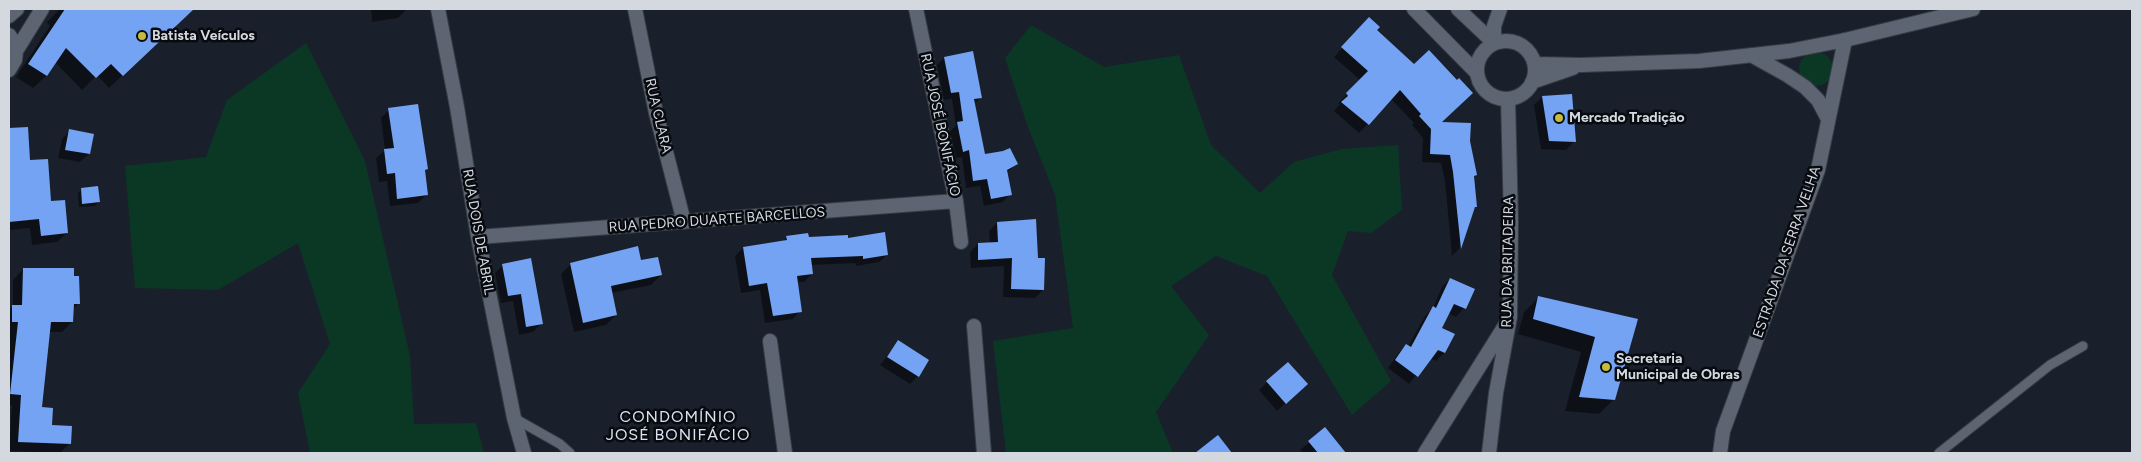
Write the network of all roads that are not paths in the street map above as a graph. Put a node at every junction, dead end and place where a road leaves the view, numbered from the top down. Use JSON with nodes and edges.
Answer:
{"nodes":[{"id":1,"x":17,"y":9,"type":"edge"},
{"id":2,"x":42,"y":9,"type":"edge"},
{"id":3,"x":438,"y":9,"type":"edge"},
{"id":4,"x":635,"y":9,"type":"edge"},
{"id":5,"x":916,"y":9,"type":"edge"},
{"id":6,"x":1414,"y":9,"type":"edge"},
{"id":7,"x":1458,"y":9,"type":"edge"},
{"id":8,"x":1500,"y":9,"type":"edge"},
{"id":9,"x":1973,"y":9,"type":"edge"},
{"id":10,"x":9,"y":16,"type":"edge"},
{"id":11,"x":9,"y":35,"type":"edge"},
{"id":12,"x":1845,"y":40,"type":"junction"},
{"id":13,"x":1494,"y":44,"type":"junction"},
{"id":14,"x":16,"y":50,"type":"junction"},
{"id":15,"x":1750,"y":55,"type":"junction"},
{"id":16,"x":1535,"y":64,"type":"junction"},
{"id":17,"x":1581,"y":65,"type":"junction"},
{"id":18,"x":9,"y":70,"type":"edge"},
{"id":19,"x":1476,"y":72,"type":"junction"},
{"id":20,"x":1532,"y":82,"type":"junction"},
{"id":21,"x":1508,"y":99,"type":"junction"},
{"id":22,"x":1828,"y":119,"type":"junction"},
{"id":23,"x":956,"y":201,"type":"junction"},
{"id":24,"x":684,"y":222,"type":"junction"},
{"id":25,"x":478,"y":237,"type":"junction"},
{"id":26,"x":961,"y":242,"type":"dead end"},
{"id":27,"x":1510,"y":317,"type":"junction"},
{"id":28,"x":974,"y":326,"type":"dead end"},
{"id":29,"x":770,"y":341,"type":"dead end"},
{"id":30,"x":2082,"y":346,"type":"dead end"},
{"id":31,"x":514,"y":418,"type":"junction"},
{"id":32,"x":524,"y":453,"type":"edge"},
{"id":33,"x":570,"y":453,"type":"edge"},
{"id":34,"x":785,"y":453,"type":"edge"},
{"id":35,"x":984,"y":453,"type":"edge"},
{"id":36,"x":1425,"y":453,"type":"edge"},
{"id":37,"x":1489,"y":453,"type":"edge"},
{"id":38,"x":1720,"y":453,"type":"edge"},
{"id":39,"x":1939,"y":453,"type":"edge"}],
"edges":[{"from":1,"to":10,"type":"street"},
{"from":2,"to":14,"type":"street"},
{"from":3,"to":25,"type":"street","name":"RUA DOIS DE ABRIL"},
{"from":4,"to":24,"type":"street","name":"RUA CLARA"},
{"from":5,"to":23,"type":"street","name":"RUA JOSÉ BONIFÁCIO"},
{"from":6,"to":19,"type":"street"},
{"from":7,"to":13,"type":"street"},
{"from":8,"to":13,"type":"street"},
{"from":9,"to":12,"type":"street"},
{"from":11,"to":14,"type":"street"},
{"from":12,"to":15,"type":"street"},
{"from":12,"to":22,"type":"street","name":"ESTRADA DA SERRA VELHA"},
{"from":13,"to":16,"type":"street"},
{"from":13,"to":19,"type":"street"},
{"from":14,"to":18,"type":"street"},
{"from":15,"to":17,"type":"street"},
{"from":15,"to":22,"type":"street"},
{"from":16,"to":17,"type":"street"},
{"from":16,"to":20,"type":"street"},
{"from":17,"to":20,"type":"street"},
{"from":19,"to":21,"type":"street"},
{"from":20,"to":21,"type":"street"},
{"from":21,"to":27,"type":"street","name":"RUA DA BRITADEIRA"},
{"from":22,"to":38,"type":"street","name":"ESTRADA DA SERRA VELHA"},
{"from":23,"to":24,"type":"street","name":"RUA PEDRO DUARTE BARCELLOS"},
{"from":23,"to":26,"type":"street","name":"RUA JOSÉ BONIFÁCIO"},
{"from":24,"to":25,"type":"street","name":"RUA PEDRO DUARTE BARCELLOS"},
{"from":25,"to":31,"type":"street","name":"RUA DOIS DE ABRIL"},
{"from":27,"to":36,"type":"street"},
{"from":27,"to":37,"type":"street","name":"RUA DA BRITADEIRA"},
{"from":28,"to":35,"type":"street"},
{"from":29,"to":34,"type":"street"},
{"from":30,"to":39,"type":"lane"},
{"from":31,"to":32,"type":"street","name":"RUA DOIS DE ABRIL"},
{"from":31,"to":33,"type":"lane"}]}
